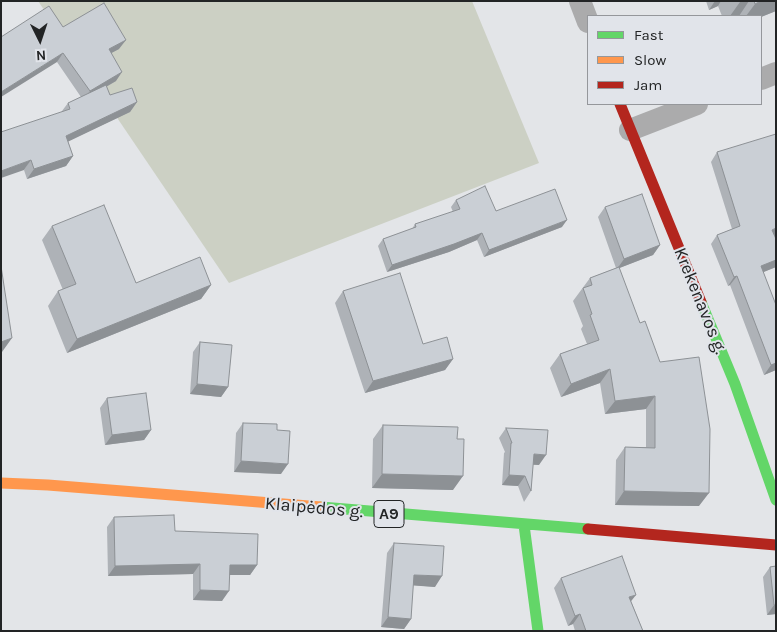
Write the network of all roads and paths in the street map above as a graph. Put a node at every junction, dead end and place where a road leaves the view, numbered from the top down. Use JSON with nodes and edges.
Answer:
{"nodes":[{"id":1,"x":580,"y":1,"type":"edge"},
{"id":2,"x":587,"y":19,"type":"edge"},
{"id":3,"x":776,"y":73,"type":"edge"},
{"id":4,"x":762,"y":78,"type":"edge"},
{"id":5,"x":620,"y":105,"type":"edge"},
{"id":6,"x":694,"y":105,"type":"edge"},
{"id":7,"x":630,"y":130,"type":"junction"},
{"id":8,"x":1,"y":483,"type":"edge"},
{"id":9,"x":776,"y":500,"type":"edge"},
{"id":10,"x":524,"y":525,"type":"junction"},
{"id":11,"x":776,"y":545,"type":"edge"},
{"id":12,"x":538,"y":631,"type":"edge"}],
"edges":[{"from":1,"to":2,"type":"street"},
{"from":3,"to":4,"type":"street"},
{"from":5,"to":7,"type":"main road","name":"Krekenavos g."},
{"from":6,"to":7,"type":"street"},
{"from":7,"to":9,"type":"main road","name":"Krekenavos g."},
{"from":8,"to":10,"type":"main road","name":"Klaipėdos g.","number":"A9"},
{"from":10,"to":11,"type":"main road","name":"Klaipėdos g.","number":"A9"},
{"from":10,"to":12,"type":"main road"}]}
